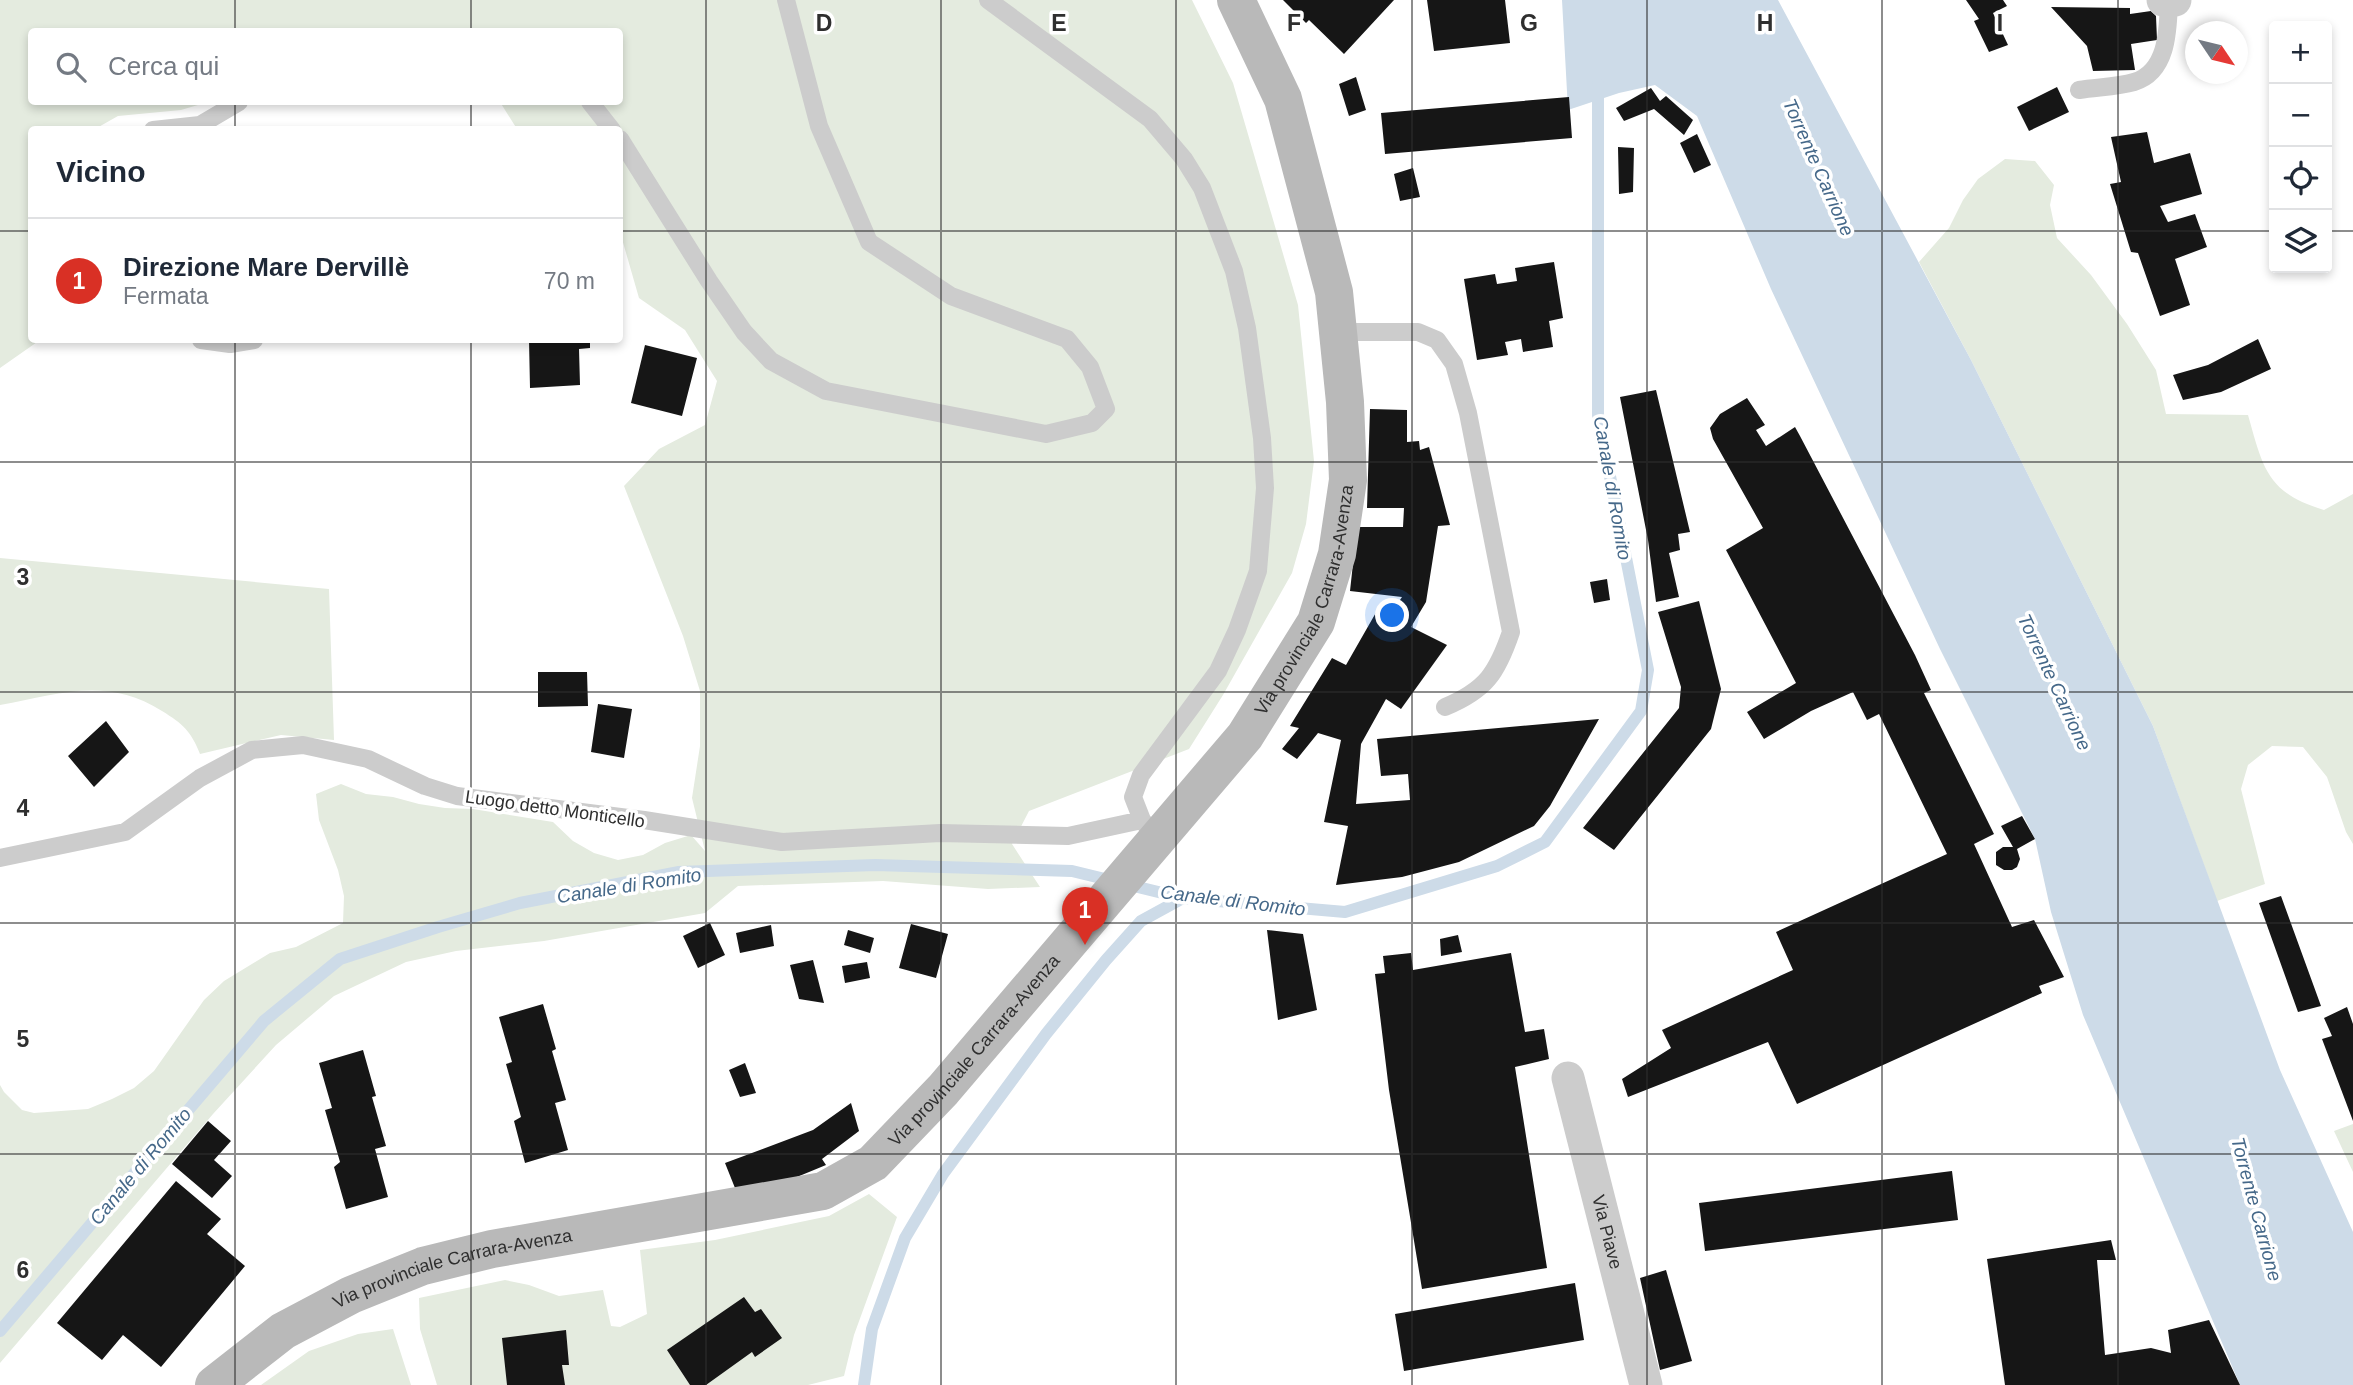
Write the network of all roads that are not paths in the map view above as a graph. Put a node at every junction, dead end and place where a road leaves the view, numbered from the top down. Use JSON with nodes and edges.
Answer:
{"nodes":[{"id":1,"x":786,"y":0,"type":"edge"},
{"id":2,"x":988,"y":0,"type":"edge"},
{"id":3,"x":1236,"y":0,"type":"edge"},
{"id":4,"x":2169,"y":0,"type":"edge"},
{"id":5,"x":2079,"y":90,"type":"dead end"},
{"id":6,"x":234,"y":105,"type":"edge"},
{"id":7,"x":592,"y":105,"type":"edge"},
{"id":8,"x":191,"y":126,"type":"edge"},
{"id":9,"x":609,"y":126,"type":"edge"},
{"id":10,"x":623,"y":144,"type":"edge"},
{"id":11,"x":1338,"y":331,"type":"junction"},
{"id":12,"x":1446,"y":707,"type":"dead end"},
{"id":13,"x":1148,"y":838,"type":"junction"},
{"id":14,"x":0,"y":858,"type":"edge"},
{"id":15,"x":1568,"y":1078,"type":"dead end"},
{"id":16,"x":214,"y":1385,"type":"edge"},
{"id":17,"x":1646,"y":1385,"type":"edge"}],
"edges":[{"from":1,"to":10,"type":"lane"},
{"from":2,"to":13,"type":"lane"},
{"from":3,"to":11,"type":"main road","name":"Via provinciale Carrara-Avenza"},
{"from":4,"to":5,"type":"lane"},
{"from":6,"to":8,"type":"lane"},
{"from":7,"to":9,"type":"lane"},
{"from":11,"to":12,"type":"lane"},
{"from":11,"to":13,"type":"main road","name":"Via provinciale Carrara-Avenza"},
{"from":13,"to":14,"type":"lane","name":"Luogo detto Monticello"},
{"from":13,"to":16,"type":"main road","name":"Via provinciale Carrara-Avenza"},
{"from":15,"to":17,"type":"street","name":"Via Piave"}]}
